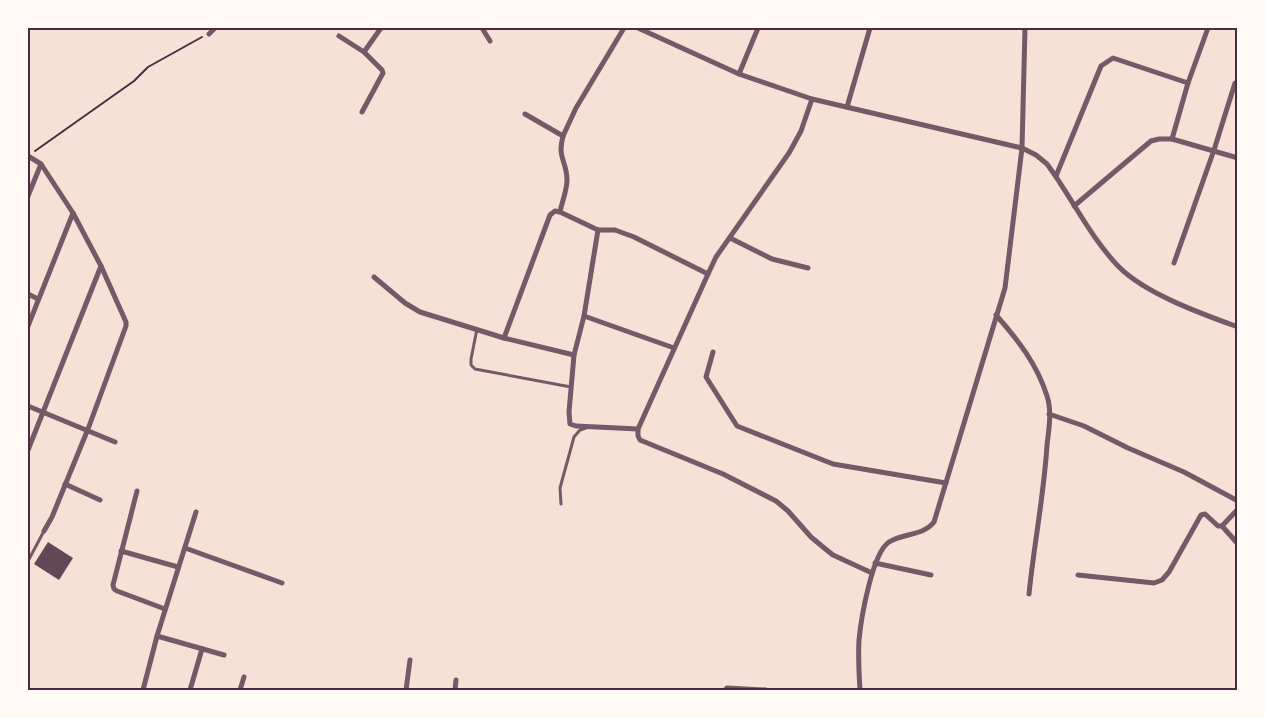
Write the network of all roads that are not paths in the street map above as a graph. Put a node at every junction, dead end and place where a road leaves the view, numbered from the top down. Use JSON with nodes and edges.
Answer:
{"nodes":[{"id":1,"x":215,"y":28,"type":"edge"},
{"id":2,"x":381,"y":28,"type":"edge"},
{"id":3,"x":482,"y":28,"type":"edge"},
{"id":4,"x":624,"y":28,"type":"edge"},
{"id":5,"x":638,"y":28,"type":"edge"},
{"id":6,"x":758,"y":28,"type":"edge"},
{"id":7,"x":870,"y":28,"type":"edge"},
{"id":8,"x":1025,"y":28,"type":"edge"},
{"id":9,"x":1208,"y":28,"type":"edge"},
{"id":10,"x":646,"y":30,"type":"edge"},
{"id":11,"x":209,"y":34,"type":"road end"},
{"id":12,"x":340,"y":36,"type":"dead end"},
{"id":13,"x":490,"y":41,"type":"dead end"},
{"id":14,"x":364,"y":52,"type":"junction"},
{"id":15,"x":739,"y":74,"type":"junction"},
{"id":16,"x":1238,"y":82,"type":"edge"},
{"id":17,"x":1188,"y":83,"type":"junction"},
{"id":18,"x":812,"y":99,"type":"junction"},
{"id":19,"x":847,"y":107,"type":"junction"},
{"id":20,"x":362,"y":112,"type":"dead end"},
{"id":21,"x":524,"y":114,"type":"dead end"},
{"id":22,"x":563,"y":136,"type":"junction"},
{"id":23,"x":1172,"y":139,"type":"junction"},
{"id":24,"x":1022,"y":148,"type":"junction"},
{"id":25,"x":1214,"y":150,"type":"junction"},
{"id":26,"x":28,"y":156,"type":"edge"},
{"id":27,"x":1238,"y":158,"type":"edge"},
{"id":28,"x":41,"y":164,"type":"junction"},
{"id":29,"x":1056,"y":176,"type":"junction"},
{"id":30,"x":28,"y":196,"type":"edge"},
{"id":31,"x":1074,"y":206,"type":"junction"},
{"id":32,"x":560,"y":212,"type":"junction"},
{"id":33,"x":72,"y":213,"type":"junction"},
{"id":34,"x":598,"y":230,"type":"junction"},
{"id":35,"x":730,"y":238,"type":"junction"},
{"id":36,"x":1174,"y":263,"type":"dead end"},
{"id":37,"x":101,"y":266,"type":"junction"},
{"id":38,"x":808,"y":268,"type":"dead end"},
{"id":39,"x":708,"y":274,"type":"junction"},
{"id":40,"x":374,"y":277,"type":"dead end"},
{"id":41,"x":28,"y":294,"type":"edge"},
{"id":42,"x":38,"y":299,"type":"junction"},
{"id":43,"x":996,"y":315,"type":"junction"},
{"id":44,"x":584,"y":316,"type":"junction"},
{"id":45,"x":28,"y":326,"type":"edge"},
{"id":46,"x":1238,"y":327,"type":"edge"},
{"id":47,"x":477,"y":329,"type":"junction"},
{"id":48,"x":504,"y":338,"type":"junction"},
{"id":49,"x":674,"y":348,"type":"junction"},
{"id":50,"x":713,"y":352,"type":"dead end"},
{"id":51,"x":574,"y":355,"type":"junction"},
{"id":52,"x":571,"y":387,"type":"junction"},
{"id":53,"x":28,"y":406,"type":"edge"},
{"id":54,"x":44,"y":411,"type":"junction"},
{"id":55,"x":1049,"y":414,"type":"junction"},
{"id":56,"x":589,"y":426,"type":"junction"},
{"id":57,"x":88,"y":429,"type":"junction"},
{"id":58,"x":638,"y":430,"type":"junction"},
{"id":59,"x":115,"y":442,"type":"dead end"},
{"id":60,"x":28,"y":450,"type":"edge"},
{"id":61,"x":946,"y":483,"type":"junction"},
{"id":62,"x":65,"y":484,"type":"junction"},
{"id":63,"x":136,"y":491,"type":"dead end"},
{"id":64,"x":100,"y":500,"type":"dead end"},
{"id":65,"x":1238,"y":501,"type":"edge"},
{"id":66,"x":561,"y":504,"type":"dead end"},
{"id":67,"x":1238,"y":509,"type":"edge"},
{"id":68,"x":196,"y":512,"type":"dead end"},
{"id":69,"x":1222,"y":526,"type":"junction"},
{"id":70,"x":44,"y":531,"type":"joint"},
{"id":71,"x":1238,"y":544,"type":"edge"},
{"id":72,"x":185,"y":548,"type":"junction"},
{"id":73,"x":121,"y":551,"type":"junction"},
{"id":74,"x":28,"y":561,"type":"edge"},
{"id":75,"x":875,"y":563,"type":"junction"},
{"id":76,"x":178,"y":567,"type":"junction"},
{"id":77,"x":872,"y":574,"type":"junction"},
{"id":78,"x":931,"y":575,"type":"dead end"},
{"id":79,"x":1078,"y":575,"type":"dead end"},
{"id":80,"x":282,"y":582,"type":"dead end"},
{"id":81,"x":1029,"y":594,"type":"dead end"},
{"id":82,"x":166,"y":609,"type":"junction"},
{"id":83,"x":157,"y":636,"type":"junction"},
{"id":84,"x":202,"y":649,"type":"junction"},
{"id":85,"x":224,"y":655,"type":"dead end"},
{"id":86,"x":410,"y":660,"type":"dead end"},
{"id":87,"x":244,"y":677,"type":"dead end"},
{"id":88,"x":456,"y":680,"type":"dead end"},
{"id":89,"x":142,"y":690,"type":"edge"},
{"id":90,"x":190,"y":690,"type":"edge"},
{"id":91,"x":240,"y":690,"type":"edge"},
{"id":92,"x":406,"y":690,"type":"edge"},
{"id":93,"x":455,"y":690,"type":"edge"},
{"id":94,"x":725,"y":690,"type":"edge"},
{"id":95,"x":766,"y":690,"type":"edge"},
{"id":96,"x":860,"y":690,"type":"edge"}],
"edges":[{"from":1,"to":11,"type":"street"},
{"from":2,"to":14,"type":"street"},
{"from":3,"to":13,"type":"street"},
{"from":4,"to":22,"type":"street"},
{"from":5,"to":10,"type":"street"},
{"from":6,"to":15,"type":"street"},
{"from":7,"to":19,"type":"street"},
{"from":8,"to":24,"type":"street"},
{"from":9,"to":17,"type":"street"},
{"from":10,"to":15,"type":"street"},
{"from":12,"to":14,"type":"street"},
{"from":14,"to":20,"type":"street"},
{"from":15,"to":18,"type":"street"},
{"from":16,"to":25,"type":"street"},
{"from":17,"to":23,"type":"street"},
{"from":17,"to":29,"type":"street"},
{"from":18,"to":19,"type":"street"},
{"from":18,"to":35,"type":"street"},
{"from":19,"to":24,"type":"street"},
{"from":21,"to":22,"type":"street"},
{"from":22,"to":32,"type":"street"},
{"from":23,"to":25,"type":"street"},
{"from":23,"to":31,"type":"street"},
{"from":24,"to":29,"type":"street"},
{"from":24,"to":43,"type":"street"},
{"from":25,"to":27,"type":"street"},
{"from":25,"to":36,"type":"street"},
{"from":26,"to":28,"type":"street"},
{"from":28,"to":30,"type":"street"},
{"from":28,"to":33,"type":"street"},
{"from":29,"to":31,"type":"street"},
{"from":31,"to":46,"type":"street"},
{"from":32,"to":34,"type":"street"},
{"from":32,"to":48,"type":"street"},
{"from":33,"to":37,"type":"street"},
{"from":33,"to":42,"type":"street"},
{"from":34,"to":39,"type":"street"},
{"from":34,"to":44,"type":"street"},
{"from":35,"to":38,"type":"street"},
{"from":35,"to":39,"type":"street"},
{"from":37,"to":54,"type":"street"},
{"from":37,"to":57,"type":"street"},
{"from":39,"to":49,"type":"street"},
{"from":40,"to":47,"type":"street"},
{"from":41,"to":42,"type":"street"},
{"from":42,"to":45,"type":"street"},
{"from":43,"to":55,"type":"street"},
{"from":43,"to":61,"type":"street"},
{"from":44,"to":49,"type":"street"},
{"from":44,"to":51,"type":"street"},
{"from":47,"to":48,"type":"street"},
{"from":47,"to":52,"type":"lane"},
{"from":48,"to":51,"type":"street"},
{"from":49,"to":58,"type":"street"},
{"from":50,"to":61,"type":"street"},
{"from":51,"to":52,"type":"street"},
{"from":52,"to":56,"type":"street"},
{"from":53,"to":54,"type":"street"},
{"from":54,"to":57,"type":"street"},
{"from":54,"to":60,"type":"street"},
{"from":55,"to":65,"type":"street"},
{"from":55,"to":81,"type":"street"},
{"from":56,"to":58,"type":"street"},
{"from":56,"to":66,"type":"lane"},
{"from":57,"to":59,"type":"street"},
{"from":57,"to":62,"type":"street"},
{"from":58,"to":77,"type":"street"},
{"from":61,"to":75,"type":"street"},
{"from":62,"to":64,"type":"street"},
{"from":62,"to":70,"type":"street"},
{"from":63,"to":73,"type":"street"},
{"from":67,"to":69,"type":"street"},
{"from":68,"to":72,"type":"street"},
{"from":69,"to":71,"type":"street"},
{"from":69,"to":79,"type":"street"},
{"from":70,"to":74,"type":"lane"},
{"from":72,"to":76,"type":"street"},
{"from":72,"to":80,"type":"street"},
{"from":73,"to":76,"type":"street"},
{"from":73,"to":82,"type":"street"},
{"from":75,"to":77,"type":"street"},
{"from":75,"to":78,"type":"street"},
{"from":76,"to":82,"type":"street"},
{"from":77,"to":96,"type":"street"},
{"from":82,"to":83,"type":"street"},
{"from":83,"to":84,"type":"street"},
{"from":83,"to":89,"type":"street"},
{"from":84,"to":85,"type":"street"},
{"from":84,"to":90,"type":"street"},
{"from":86,"to":92,"type":"street"},
{"from":87,"to":91,"type":"street"},
{"from":88,"to":93,"type":"street"},
{"from":94,"to":95,"type":"street"}]}
